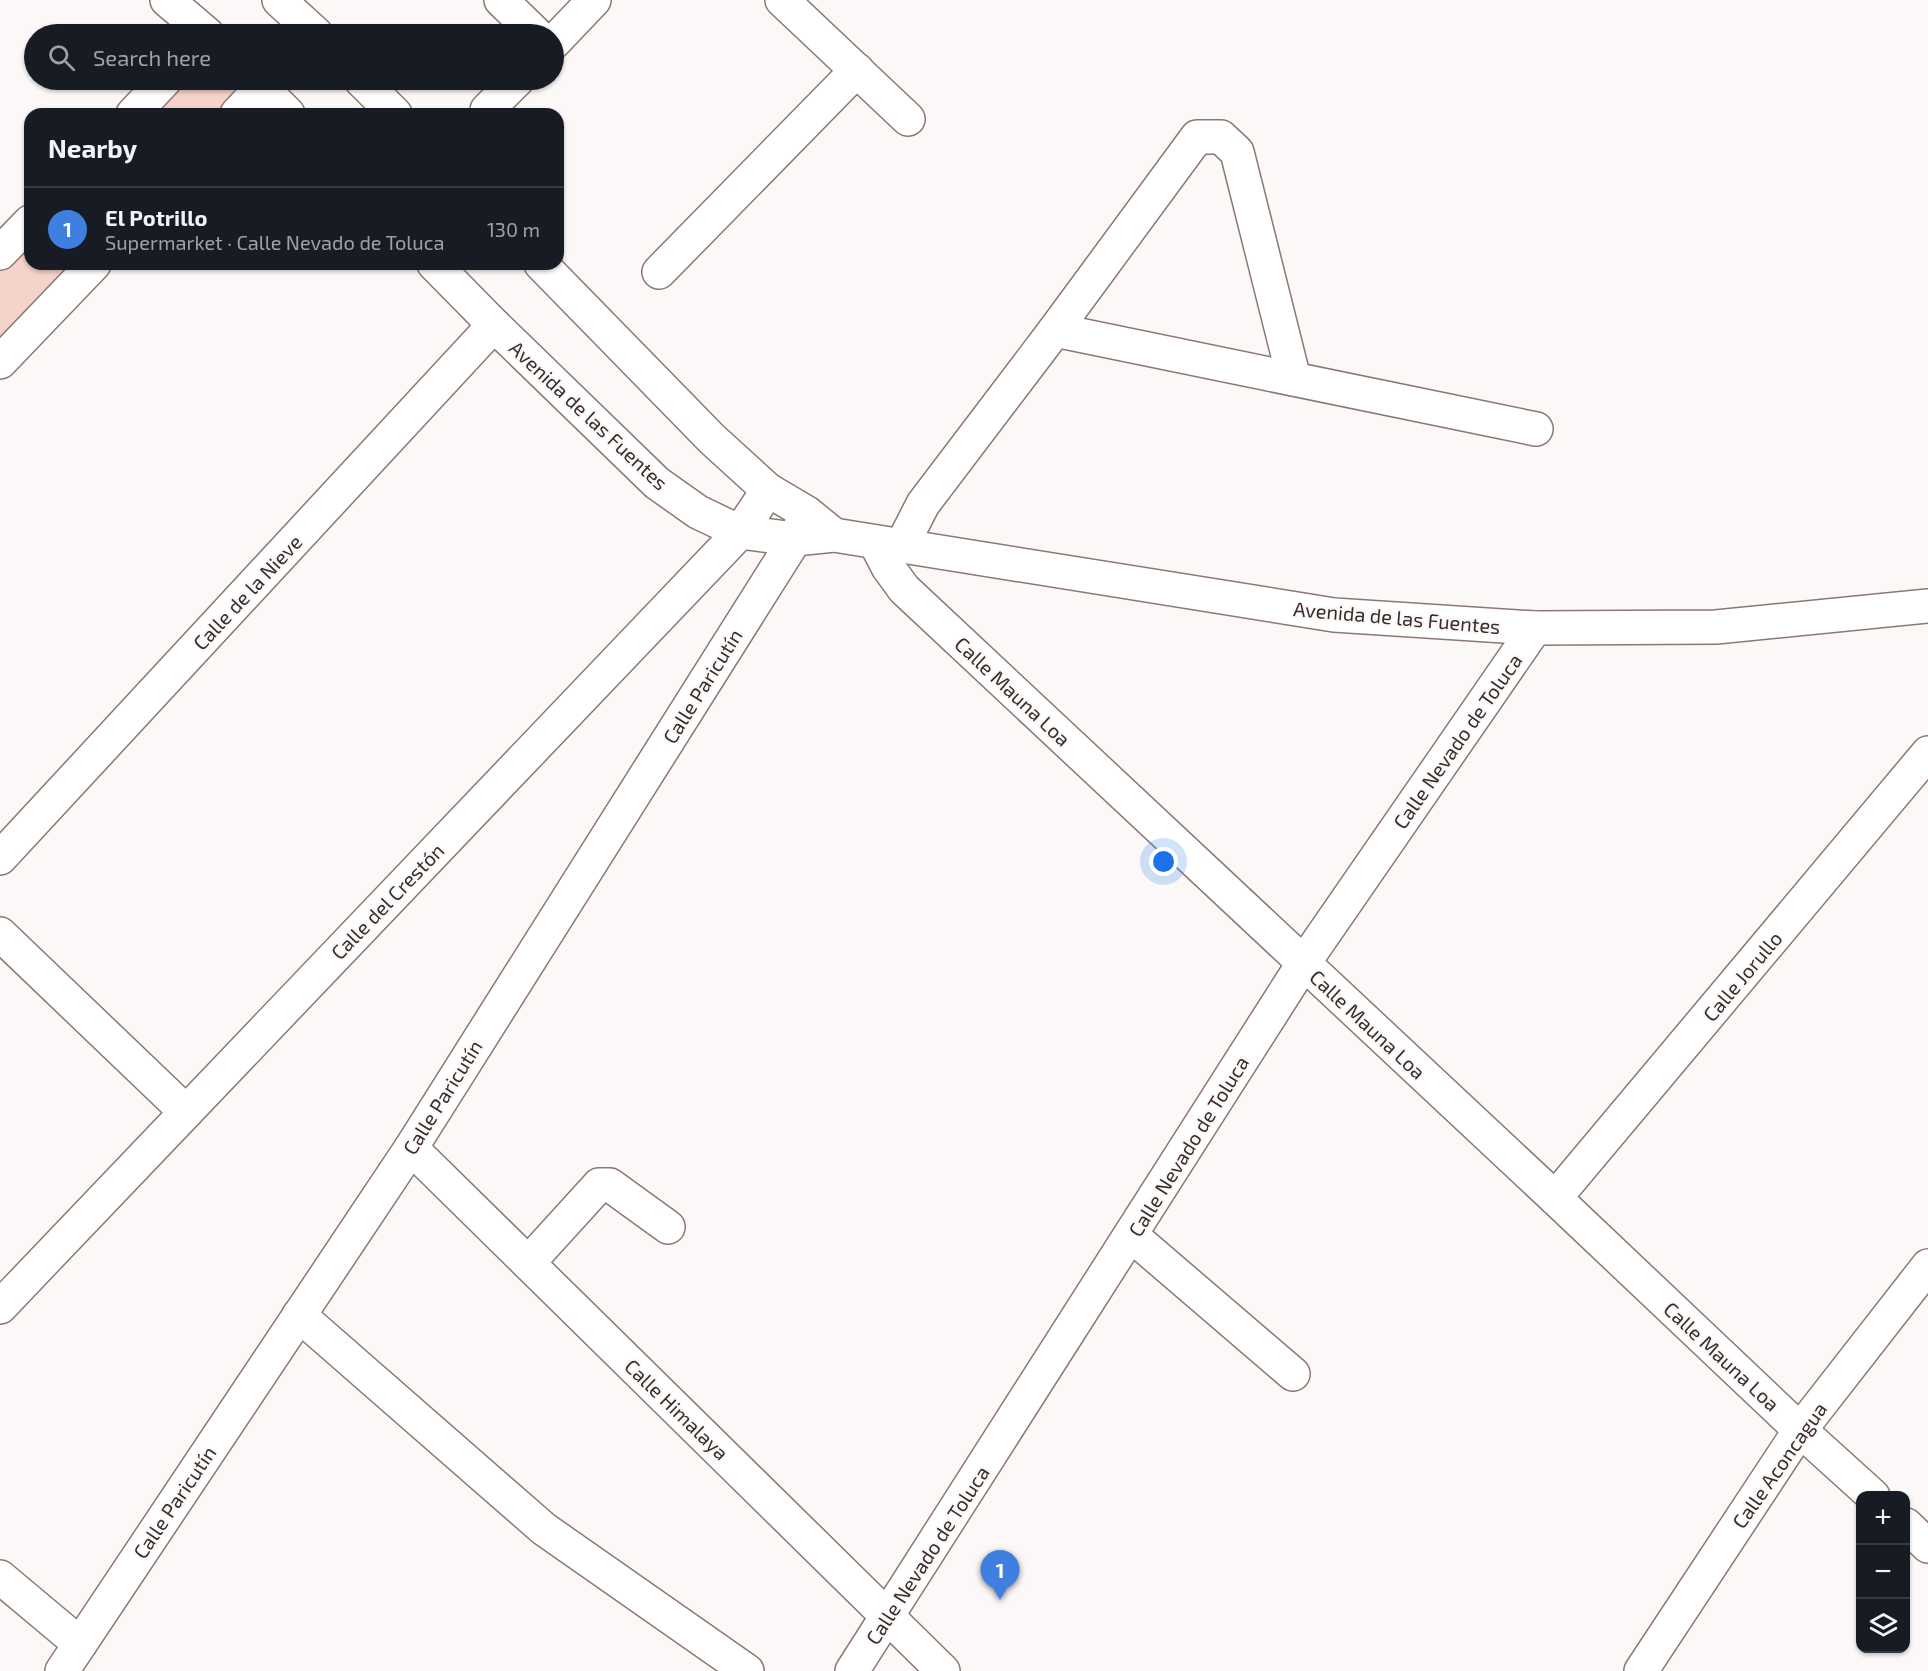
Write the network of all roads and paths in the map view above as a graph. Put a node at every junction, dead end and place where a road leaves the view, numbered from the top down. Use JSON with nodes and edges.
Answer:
{"nodes":[{"id":1,"x":166,"y":0,"type":"edge"},
{"id":2,"x":279,"y":0,"type":"edge"},
{"id":3,"x":501,"y":0,"type":"edge"},
{"id":4,"x":594,"y":0,"type":"edge"},
{"id":5,"x":782,"y":0,"type":"edge"},
{"id":6,"x":195,"y":24,"type":"edge"},
{"id":7,"x":305,"y":24,"type":"edge"},
{"id":8,"x":526,"y":24,"type":"edge"},
{"id":9,"x":564,"y":32,"type":"edge"},
{"id":10,"x":857,"y":70,"type":"junction"},
{"id":11,"x":156,"y":90,"type":"edge"},
{"id":12,"x":253,"y":90,"type":"edge"},
{"id":13,"x":265,"y":90,"type":"edge"},
{"id":14,"x":371,"y":90,"type":"edge"},
{"id":15,"x":507,"y":90,"type":"edge"},
{"id":16,"x":139,"y":108,"type":"edge"},
{"id":17,"x":241,"y":108,"type":"edge"},
{"id":18,"x":282,"y":108,"type":"edge"},
{"id":19,"x":389,"y":108,"type":"edge"},
{"id":20,"x":490,"y":108,"type":"edge"},
{"id":21,"x":908,"y":118,"type":"dead end"},
{"id":22,"x":24,"y":228,"type":"edge"},
{"id":23,"x":0,"y":254,"type":"edge"},
{"id":24,"x":88,"y":270,"type":"edge"},
{"id":25,"x":440,"y":270,"type":"edge"},
{"id":26,"x":547,"y":270,"type":"edge"},
{"id":27,"x":659,"y":272,"type":"dead end"},
{"id":28,"x":494,"y":325,"type":"junction"},
{"id":29,"x":1055,"y":330,"type":"junction"},
{"id":30,"x":0,"y":362,"type":"edge"},
{"id":31,"x":1294,"y":379,"type":"junction"},
{"id":32,"x":1536,"y":429,"type":"dead end"},
{"id":33,"x":768,"y":490,"type":"junction"},
{"id":34,"x":801,"y":526,"type":"junction"},
{"id":35,"x":740,"y":532,"type":"junction"},
{"id":36,"x":889,"y":543,"type":"junction"},
{"id":37,"x":1928,"y":606,"type":"edge"},
{"id":38,"x":1535,"y":628,"type":"junction"},
{"id":39,"x":1928,"y":753,"type":"edge"},
{"id":40,"x":0,"y":858,"type":"edge"},
{"id":41,"x":0,"y":934,"type":"edge"},
{"id":42,"x":1303,"y":964,"type":"junction"},
{"id":43,"x":186,"y":1112,"type":"junction"},
{"id":44,"x":411,"y":1148,"type":"junction"},
{"id":45,"x":1555,"y":1198,"type":"junction"},
{"id":46,"x":668,"y":1227,"type":"dead end"},
{"id":47,"x":1131,"y":1235,"type":"junction"},
{"id":48,"x":528,"y":1263,"type":"junction"},
{"id":49,"x":1928,"y":1266,"type":"edge"},
{"id":50,"x":0,"y":1307,"type":"edge"},
{"id":51,"x":299,"y":1315,"type":"junction"},
{"id":52,"x":1293,"y":1374,"type":"dead end"},
{"id":53,"x":1800,"y":1430,"type":"junction"},
{"id":54,"x":1867,"y":1491,"type":"edge"},
{"id":55,"x":1910,"y":1530,"type":"edge"},
{"id":56,"x":1928,"y":1546,"type":"edge"},
{"id":57,"x":0,"y":1577,"type":"edge"},
{"id":58,"x":889,"y":1616,"type":"junction"},
{"id":59,"x":80,"y":1644,"type":"junction"},
{"id":60,"x":62,"y":1671,"type":"edge"},
{"id":61,"x":747,"y":1671,"type":"edge"},
{"id":62,"x":852,"y":1671,"type":"edge"},
{"id":63,"x":943,"y":1671,"type":"edge"},
{"id":64,"x":1641,"y":1671,"type":"edge"}],
"edges":[{"from":1,"to":6,"type":"street"},
{"from":2,"to":7,"type":"street"},
{"from":3,"to":8,"type":"street"},
{"from":4,"to":9,"type":"street"},
{"from":5,"to":10,"type":"street"},
{"from":10,"to":21,"type":"street"},
{"from":10,"to":27,"type":"street"},
{"from":11,"to":16,"type":"street"},
{"from":12,"to":17,"type":"street"},
{"from":13,"to":18,"type":"street"},
{"from":14,"to":19,"type":"street"},
{"from":15,"to":20,"type":"street"},
{"from":22,"to":23,"type":"street"},
{"from":24,"to":30,"type":"street"},
{"from":25,"to":28,"type":"street","name":"Avenida de las Fuentes"},
{"from":26,"to":33,"type":"street","name":"Avenida de las Fuentes"},
{"from":28,"to":35,"type":"street","name":"Avenida de las Fuentes"},
{"from":28,"to":40,"type":"street","name":"Calle de la Nieve"},
{"from":29,"to":31,"type":"street"},
{"from":29,"to":31,"type":"street"},
{"from":29,"to":36,"type":"street"},
{"from":31,"to":32,"type":"street"},
{"from":33,"to":34,"type":"street","name":"Avenida de las Fuentes"},
{"from":33,"to":35,"type":"street","name":"Calle del Crestón"},
{"from":34,"to":35,"type":"street","name":"Avenida de las Fuentes"},
{"from":34,"to":36,"type":"street","name":"Avenida de las Fuentes"},
{"from":34,"to":44,"type":"street","name":"Calle Paricutín"},
{"from":35,"to":43,"type":"street","name":"Calle del Crestón"},
{"from":36,"to":38,"type":"street","name":"Avenida de las Fuentes"},
{"from":36,"to":42,"type":"street","name":"Calle Mauna Loa"},
{"from":37,"to":38,"type":"street","name":"Avenida de las Fuentes"},
{"from":38,"to":42,"type":"street","name":"Calle Nevado de Toluca"},
{"from":39,"to":45,"type":"street","name":"Calle Jorullo"},
{"from":41,"to":43,"type":"street"},
{"from":42,"to":45,"type":"street","name":"Calle Mauna Loa"},
{"from":42,"to":47,"type":"street","name":"Calle Nevado de Toluca"},
{"from":43,"to":50,"type":"street","name":"Calle del Crestón"},
{"from":44,"to":48,"type":"street","name":"Calle Himalaya"},
{"from":44,"to":51,"type":"street","name":"Calle Paricutín"},
{"from":45,"to":53,"type":"street","name":"Calle Mauna Loa"},
{"from":46,"to":48,"type":"street"},
{"from":47,"to":52,"type":"street"},
{"from":47,"to":58,"type":"street","name":"Calle Nevado de Toluca"},
{"from":48,"to":58,"type":"street","name":"Calle Himalaya"},
{"from":49,"to":53,"type":"street","name":"Calle Aconcagua"},
{"from":51,"to":59,"type":"street","name":"Calle Paricutín"},
{"from":51,"to":61,"type":"street"},
{"from":53,"to":54,"type":"street","name":"Calle Mauna Loa"},
{"from":53,"to":64,"type":"street","name":"Calle Aconcagua"},
{"from":55,"to":56,"type":"street"},
{"from":57,"to":59,"type":"street"},
{"from":58,"to":62,"type":"street","name":"Calle Nevado de Toluca"},
{"from":58,"to":63,"type":"street","name":"Calle Himalaya"},
{"from":59,"to":60,"type":"street","name":"Calle Paricutín"}]}
